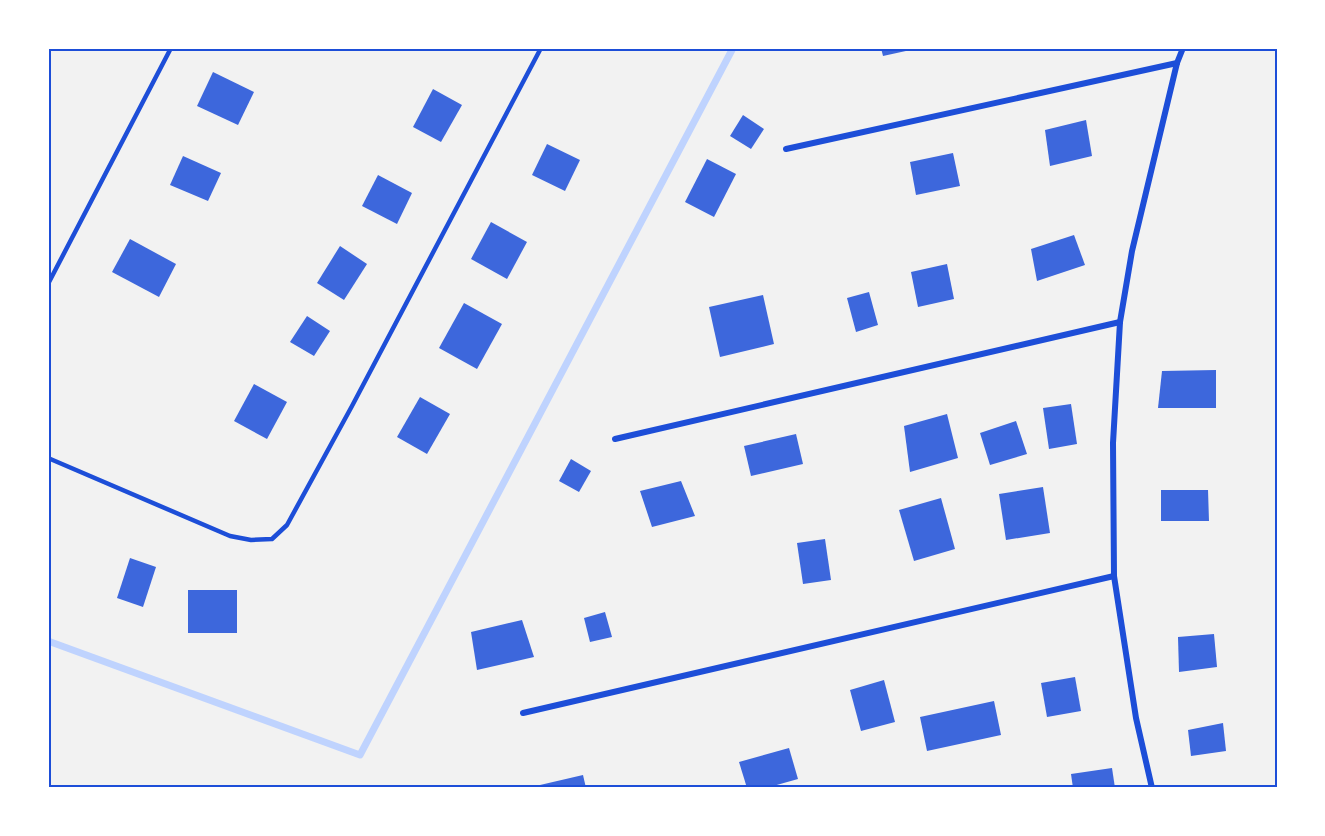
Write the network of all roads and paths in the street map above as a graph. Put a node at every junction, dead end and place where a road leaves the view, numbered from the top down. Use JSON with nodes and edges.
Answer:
{"nodes":[{"id":1,"x":171,"y":48,"type":"edge"},
{"id":2,"x":541,"y":48,"type":"edge"},
{"id":3,"x":1183,"y":48,"type":"edge"},
{"id":4,"x":1177,"y":63,"type":"junction"},
{"id":5,"x":786,"y":149,"type":"dead end"},
{"id":6,"x":48,"y":284,"type":"edge"},
{"id":7,"x":1120,"y":322,"type":"junction"},
{"id":8,"x":615,"y":439,"type":"dead end"},
{"id":9,"x":48,"y":458,"type":"edge"},
{"id":10,"x":1114,"y":576,"type":"junction"},
{"id":11,"x":523,"y":713,"type":"dead end"},
{"id":12,"x":1152,"y":788,"type":"edge"}],
"edges":[{"from":1,"to":6,"type":"lane"},
{"from":2,"to":9,"type":"lane"},
{"from":3,"to":4,"type":"street"},
{"from":4,"to":5,"type":"street"},
{"from":4,"to":7,"type":"street"},
{"from":7,"to":8,"type":"street"},
{"from":7,"to":10,"type":"street"},
{"from":10,"to":11,"type":"street"},
{"from":10,"to":12,"type":"street"}]}
